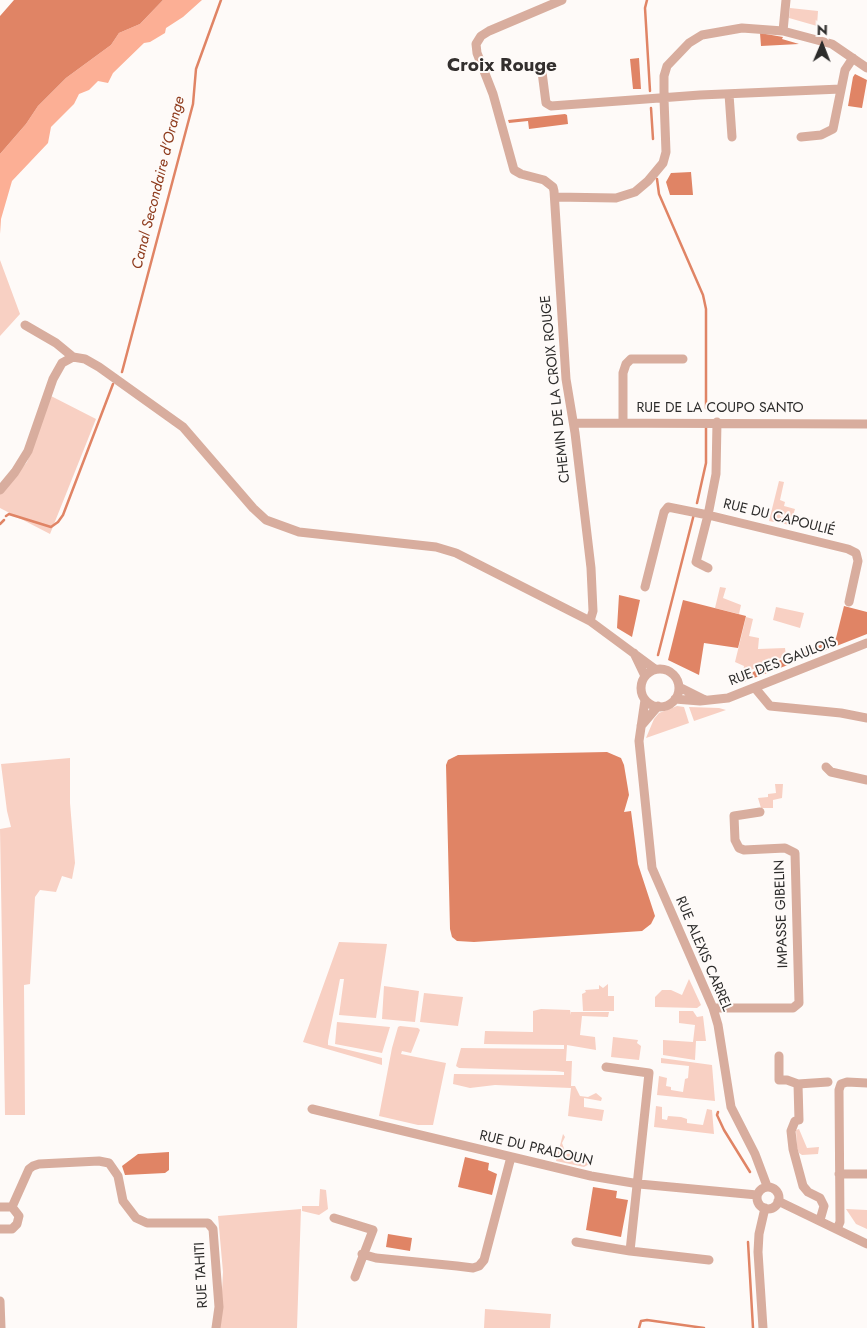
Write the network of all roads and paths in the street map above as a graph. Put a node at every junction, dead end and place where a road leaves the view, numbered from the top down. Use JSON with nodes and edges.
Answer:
{"nodes":[{"id":1,"x":562,"y":0,"type":"edge"},
{"id":2,"x":786,"y":0,"type":"edge"},
{"id":3,"x":784,"y":31,"type":"junction"},
{"id":4,"x":853,"y":58,"type":"junction"},
{"id":5,"x":867,"y":68,"type":"edge"},
{"id":6,"x":542,"y":72,"type":"dead end"},
{"id":7,"x":841,"y":89,"type":"junction"},
{"id":8,"x":729,"y":94,"type":"junction"},
{"id":9,"x":664,"y":99,"type":"junction"},
{"id":10,"x":732,"y":137,"type":"dead end"},
{"id":11,"x":801,"y":137,"type":"dead end"},
{"id":12,"x":555,"y":197,"type":"junction"},
{"id":13,"x":25,"y":325,"type":"dead end"},
{"id":14,"x":74,"y":356,"type":"junction"},
{"id":15,"x":683,"y":358,"type":"dead end"},
{"id":16,"x":574,"y":422,"type":"junction"},
{"id":17,"x":717,"y":422,"type":"junction"},
{"id":18,"x":623,"y":423,"type":"junction"},
{"id":19,"x":867,"y":424,"type":"edge"},
{"id":20,"x":0,"y":490,"type":"edge"},
{"id":21,"x":708,"y":515,"type":"junction"},
{"id":22,"x":708,"y":568,"type":"dead end"},
{"id":23,"x":645,"y":587,"type":"dead end"},
{"id":24,"x":849,"y":602,"type":"dead end"},
{"id":25,"x":590,"y":621,"type":"junction"},
{"id":26,"x":867,"y":644,"type":"edge"},
{"id":27,"x":633,"y":651,"type":"junction"},
{"id":28,"x":655,"y":669,"type":"junction"},
{"id":29,"x":645,"y":676,"type":"junction"},
{"id":30,"x":679,"y":687,"type":"junction"},
{"id":31,"x":754,"y":688,"type":"junction"},
{"id":32,"x":675,"y":699,"type":"junction"},
{"id":33,"x":645,"y":700,"type":"junction"},
{"id":34,"x":708,"y":701,"type":"junction"},
{"id":35,"x":658,"y":706,"type":"junction"},
{"id":36,"x":867,"y":718,"type":"edge"},
{"id":37,"x":640,"y":726,"type":"junction"},
{"id":38,"x":826,"y":767,"type":"dead end"},
{"id":39,"x":867,"y":780,"type":"edge"},
{"id":40,"x":760,"y":812,"type":"dead end"},
{"id":41,"x":713,"y":1008,"type":"junction"},
{"id":42,"x":779,"y":1056,"type":"dead end"},
{"id":43,"x":606,"y":1066,"type":"dead end"},
{"id":44,"x":828,"y":1082,"type":"dead end"},
{"id":45,"x":867,"y":1083,"type":"edge"},
{"id":46,"x":798,"y":1084,"type":"junction"},
{"id":47,"x":312,"y":1109,"type":"dead end"},
{"id":48,"x":511,"y":1158,"type":"junction"},
{"id":49,"x":839,"y":1174,"type":"junction"},
{"id":50,"x":867,"y":1174,"type":"edge"},
{"id":51,"x":639,"y":1184,"type":"junction"},
{"id":52,"x":767,"y":1186,"type":"junction"},
{"id":53,"x":756,"y":1195,"type":"junction"},
{"id":54,"x":778,"y":1201,"type":"junction"},
{"id":55,"x":0,"y":1207,"type":"edge"},
{"id":56,"x":12,"y":1207,"type":"junction"},
{"id":57,"x":765,"y":1208,"type":"junction"},
{"id":58,"x":334,"y":1218,"type":"dead end"},
{"id":59,"x":820,"y":1220,"type":"junction"},
{"id":60,"x":0,"y":1229,"type":"edge"},
{"id":61,"x":837,"y":1229,"type":"junction"},
{"id":62,"x":576,"y":1242,"type":"dead end"},
{"id":63,"x":867,"y":1244,"type":"edge"},
{"id":64,"x":630,"y":1251,"type":"junction"},
{"id":65,"x":362,"y":1254,"type":"junction"},
{"id":66,"x":709,"y":1260,"type":"dead end"},
{"id":67,"x":355,"y":1277,"type":"dead end"},
{"id":68,"x":0,"y":1302,"type":"edge"},
{"id":69,"x":1,"y":1328,"type":"edge"},
{"id":70,"x":216,"y":1328,"type":"edge"},
{"id":71,"x":763,"y":1328,"type":"edge"}],
"edges":[{"from":1,"to":12,"type":"street"},
{"from":2,"to":3,"type":"street"},
{"from":3,"to":4,"type":"street"},
{"from":3,"to":9,"type":"street"},
{"from":4,"to":5,"type":"street"},
{"from":4,"to":7,"type":"street"},
{"from":6,"to":9,"type":"street"},
{"from":7,"to":8,"type":"street"},
{"from":7,"to":11,"type":"street"},
{"from":8,"to":9,"type":"street"},
{"from":8,"to":10,"type":"street"},
{"from":9,"to":12,"type":"street"},
{"from":12,"to":16,"type":"street","name":"CHEMIN DE LA CROIX ROUGE"},
{"from":13,"to":14,"type":"street"},
{"from":14,"to":20,"type":"street"},
{"from":14,"to":25,"type":"street"},
{"from":15,"to":18,"type":"street"},
{"from":16,"to":18,"type":"street","name":"RUE DE LA COUPO SANTO"},
{"from":16,"to":25,"type":"street","name":"CHEMIN DE LA CROIX ROUGE"},
{"from":17,"to":18,"type":"street","name":"RUE DE LA COUPO SANTO"},
{"from":17,"to":19,"type":"street","name":"RUE DE LA COUPO SANTO"},
{"from":17,"to":21,"type":"street","name":"RUE DU CAPOULIÉ"},
{"from":21,"to":22,"type":"street"},
{"from":21,"to":23,"type":"street"},
{"from":21,"to":24,"type":"street","name":"RUE DU CAPOULIÉ"},
{"from":25,"to":27,"type":"street"},
{"from":26,"to":31,"type":"street","name":"RUE DES GAULOIS"},
{"from":27,"to":28,"type":"street"},
{"from":27,"to":29,"type":"street"},
{"from":28,"to":29,"type":"street"},
{"from":28,"to":30,"type":"street"},
{"from":29,"to":33,"type":"street"},
{"from":30,"to":32,"type":"street"},
{"from":30,"to":34,"type":"street"},
{"from":31,"to":34,"type":"street","name":"RUE DES GAULOIS"},
{"from":31,"to":36,"type":"street"},
{"from":32,"to":34,"type":"street","name":"RUE DES GAULOIS"},
{"from":32,"to":35,"type":"street"},
{"from":33,"to":35,"type":"street"},
{"from":33,"to":37,"type":"street","name":"RUE ALEXIS CARREL"},
{"from":35,"to":37,"type":"street"},
{"from":37,"to":41,"type":"street","name":"RUE ALEXIS CARREL"},
{"from":38,"to":39,"type":"street"},
{"from":40,"to":41,"type":"street","name":"IMPASSE GIBELIN"},
{"from":41,"to":52,"type":"street","name":"RUE ALEXIS CARREL"},
{"from":42,"to":46,"type":"street"},
{"from":43,"to":51,"type":"street"},
{"from":44,"to":46,"type":"street"},
{"from":45,"to":49,"type":"street"},
{"from":46,"to":59,"type":"street"},
{"from":47,"to":48,"type":"street","name":"RUE DU PRADOUN"},
{"from":48,"to":51,"type":"street","name":"RUE DU PRADOUN"},
{"from":48,"to":65,"type":"street"},
{"from":49,"to":50,"type":"street"},
{"from":49,"to":61,"type":"street"},
{"from":51,"to":53,"type":"street","name":"RUE DU PRADOUN"},
{"from":51,"to":64,"type":"street"},
{"from":52,"to":53,"type":"street"},
{"from":52,"to":54,"type":"street","name":"RUE ALEXIS CARREL"},
{"from":53,"to":57,"type":"street"},
{"from":54,"to":57,"type":"street"},
{"from":54,"to":59,"type":"street"},
{"from":55,"to":56,"type":"street"},
{"from":56,"to":60,"type":"street"},
{"from":56,"to":70,"type":"street","name":"RUE TAHITI"},
{"from":57,"to":71,"type":"street"},
{"from":58,"to":65,"type":"street"},
{"from":59,"to":61,"type":"street"},
{"from":61,"to":63,"type":"street"},
{"from":62,"to":64,"type":"street"},
{"from":64,"to":66,"type":"street"},
{"from":65,"to":67,"type":"street"},
{"from":68,"to":69,"type":"street"}]}
